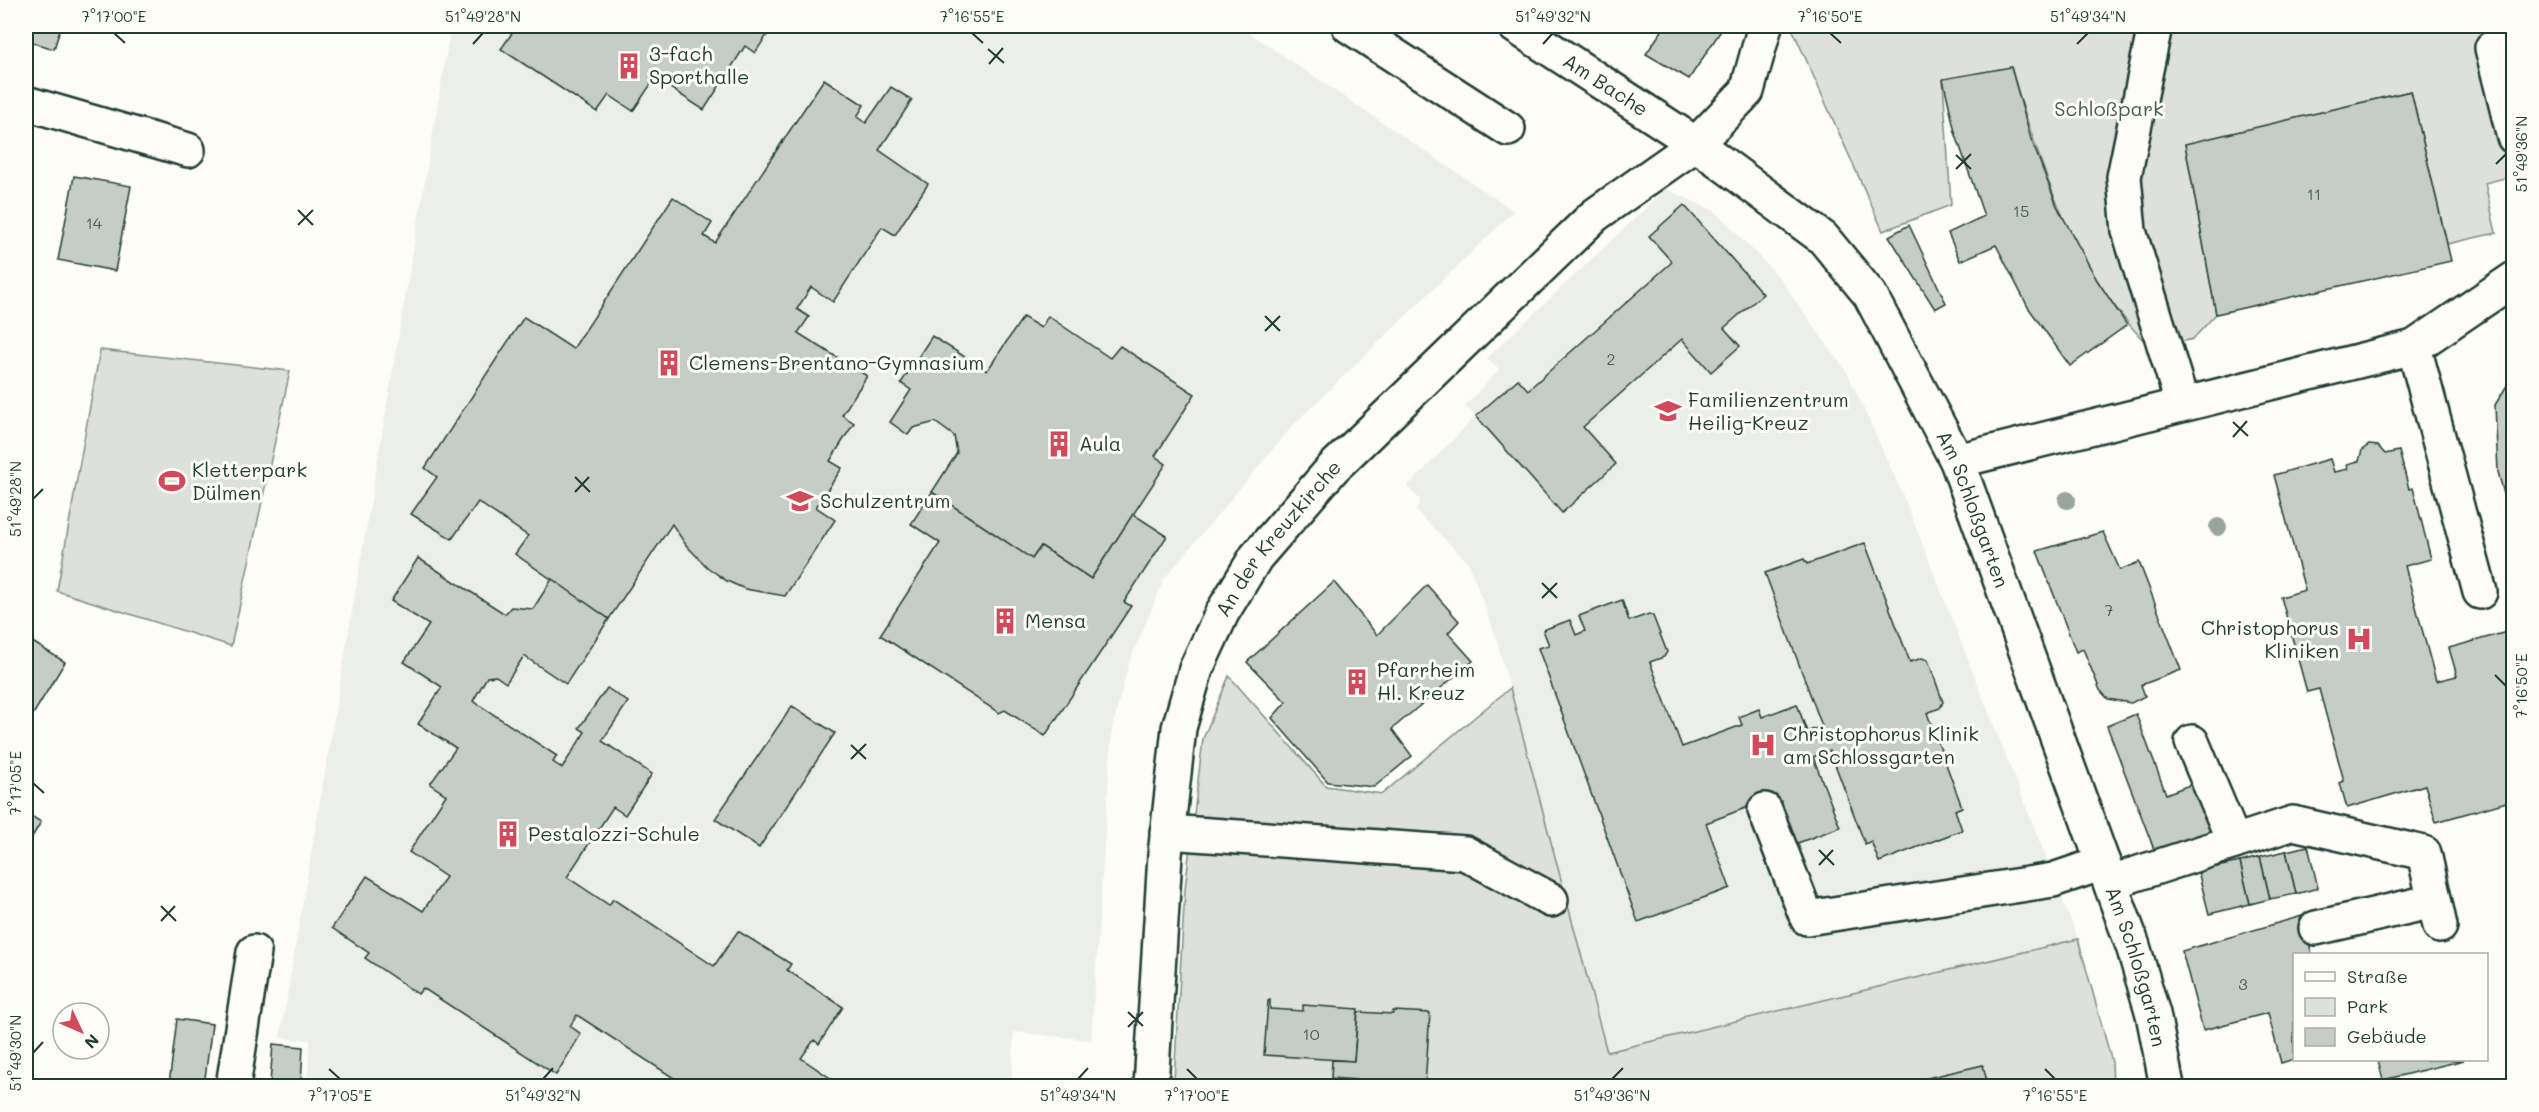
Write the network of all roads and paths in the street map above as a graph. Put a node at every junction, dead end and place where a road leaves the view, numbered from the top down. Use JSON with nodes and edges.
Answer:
{"nodes":[{"id":1,"x":1349,"y":26,"type":"edge"},
{"id":2,"x":1515,"y":26,"type":"edge"},
{"id":3,"x":1765,"y":26,"type":"edge"},
{"id":4,"x":2155,"y":26,"type":"edge"},
{"id":5,"x":2514,"y":36,"type":"edge"},
{"id":6,"x":26,"y":103,"type":"edge"},
{"id":7,"x":1508,"y":129,"type":"dead end"},
{"id":8,"x":2514,"y":137,"type":"edge"},
{"id":9,"x":1696,"y":144,"type":"junction"},
{"id":10,"x":188,"y":150,"type":"dead end"},
{"id":11,"x":2514,"y":279,"type":"edge"},
{"id":12,"x":2414,"y":346,"type":"junction"},
{"id":13,"x":2182,"y":403,"type":"junction"},
{"id":14,"x":1957,"y":461,"type":"junction"},
{"id":15,"x":2480,"y":592,"type":"dead end"},
{"id":16,"x":2192,"y":742,"type":"dead end"},
{"id":17,"x":1766,"y":810,"type":"dead end"},
{"id":18,"x":1167,"y":832,"type":"junction"},
{"id":19,"x":2234,"y":842,"type":"junction"},
{"id":20,"x":2107,"y":873,"type":"junction"},
{"id":21,"x":1551,"y":900,"type":"dead end"},
{"id":22,"x":2316,"y":928,"type":"dead end"},
{"id":23,"x":254,"y":952,"type":"dead end"},
{"id":24,"x":233,"y":1086,"type":"edge"},
{"id":25,"x":1151,"y":1086,"type":"edge"},
{"id":26,"x":2167,"y":1086,"type":"edge"}],
"edges":[{"from":1,"to":7,"type":"street"},
{"from":2,"to":9,"type":"street","name":"Am Bache"},
{"from":3,"to":9,"type":"street"},
{"from":4,"to":13,"type":"street"},
{"from":5,"to":8,"type":"street"},
{"from":6,"to":10,"type":"street"},
{"from":9,"to":14,"type":"street","name":"Am Schloßgarten"},
{"from":9,"to":18,"type":"street","name":"An der Kreuzkirche"},
{"from":11,"to":12,"type":"street"},
{"from":12,"to":13,"type":"street"},
{"from":12,"to":15,"type":"street"},
{"from":13,"to":14,"type":"street"},
{"from":14,"to":20,"type":"street","name":"Am Schloßgarten"},
{"from":16,"to":19,"type":"street"},
{"from":17,"to":20,"type":"street"},
{"from":18,"to":21,"type":"street"},
{"from":18,"to":25,"type":"street","name":"An der Kreuzkirche"},
{"from":19,"to":20,"type":"street"},
{"from":19,"to":22,"type":"street"},
{"from":20,"to":26,"type":"street","name":"Am Schloßgarten"},
{"from":23,"to":24,"type":"street"}]}
